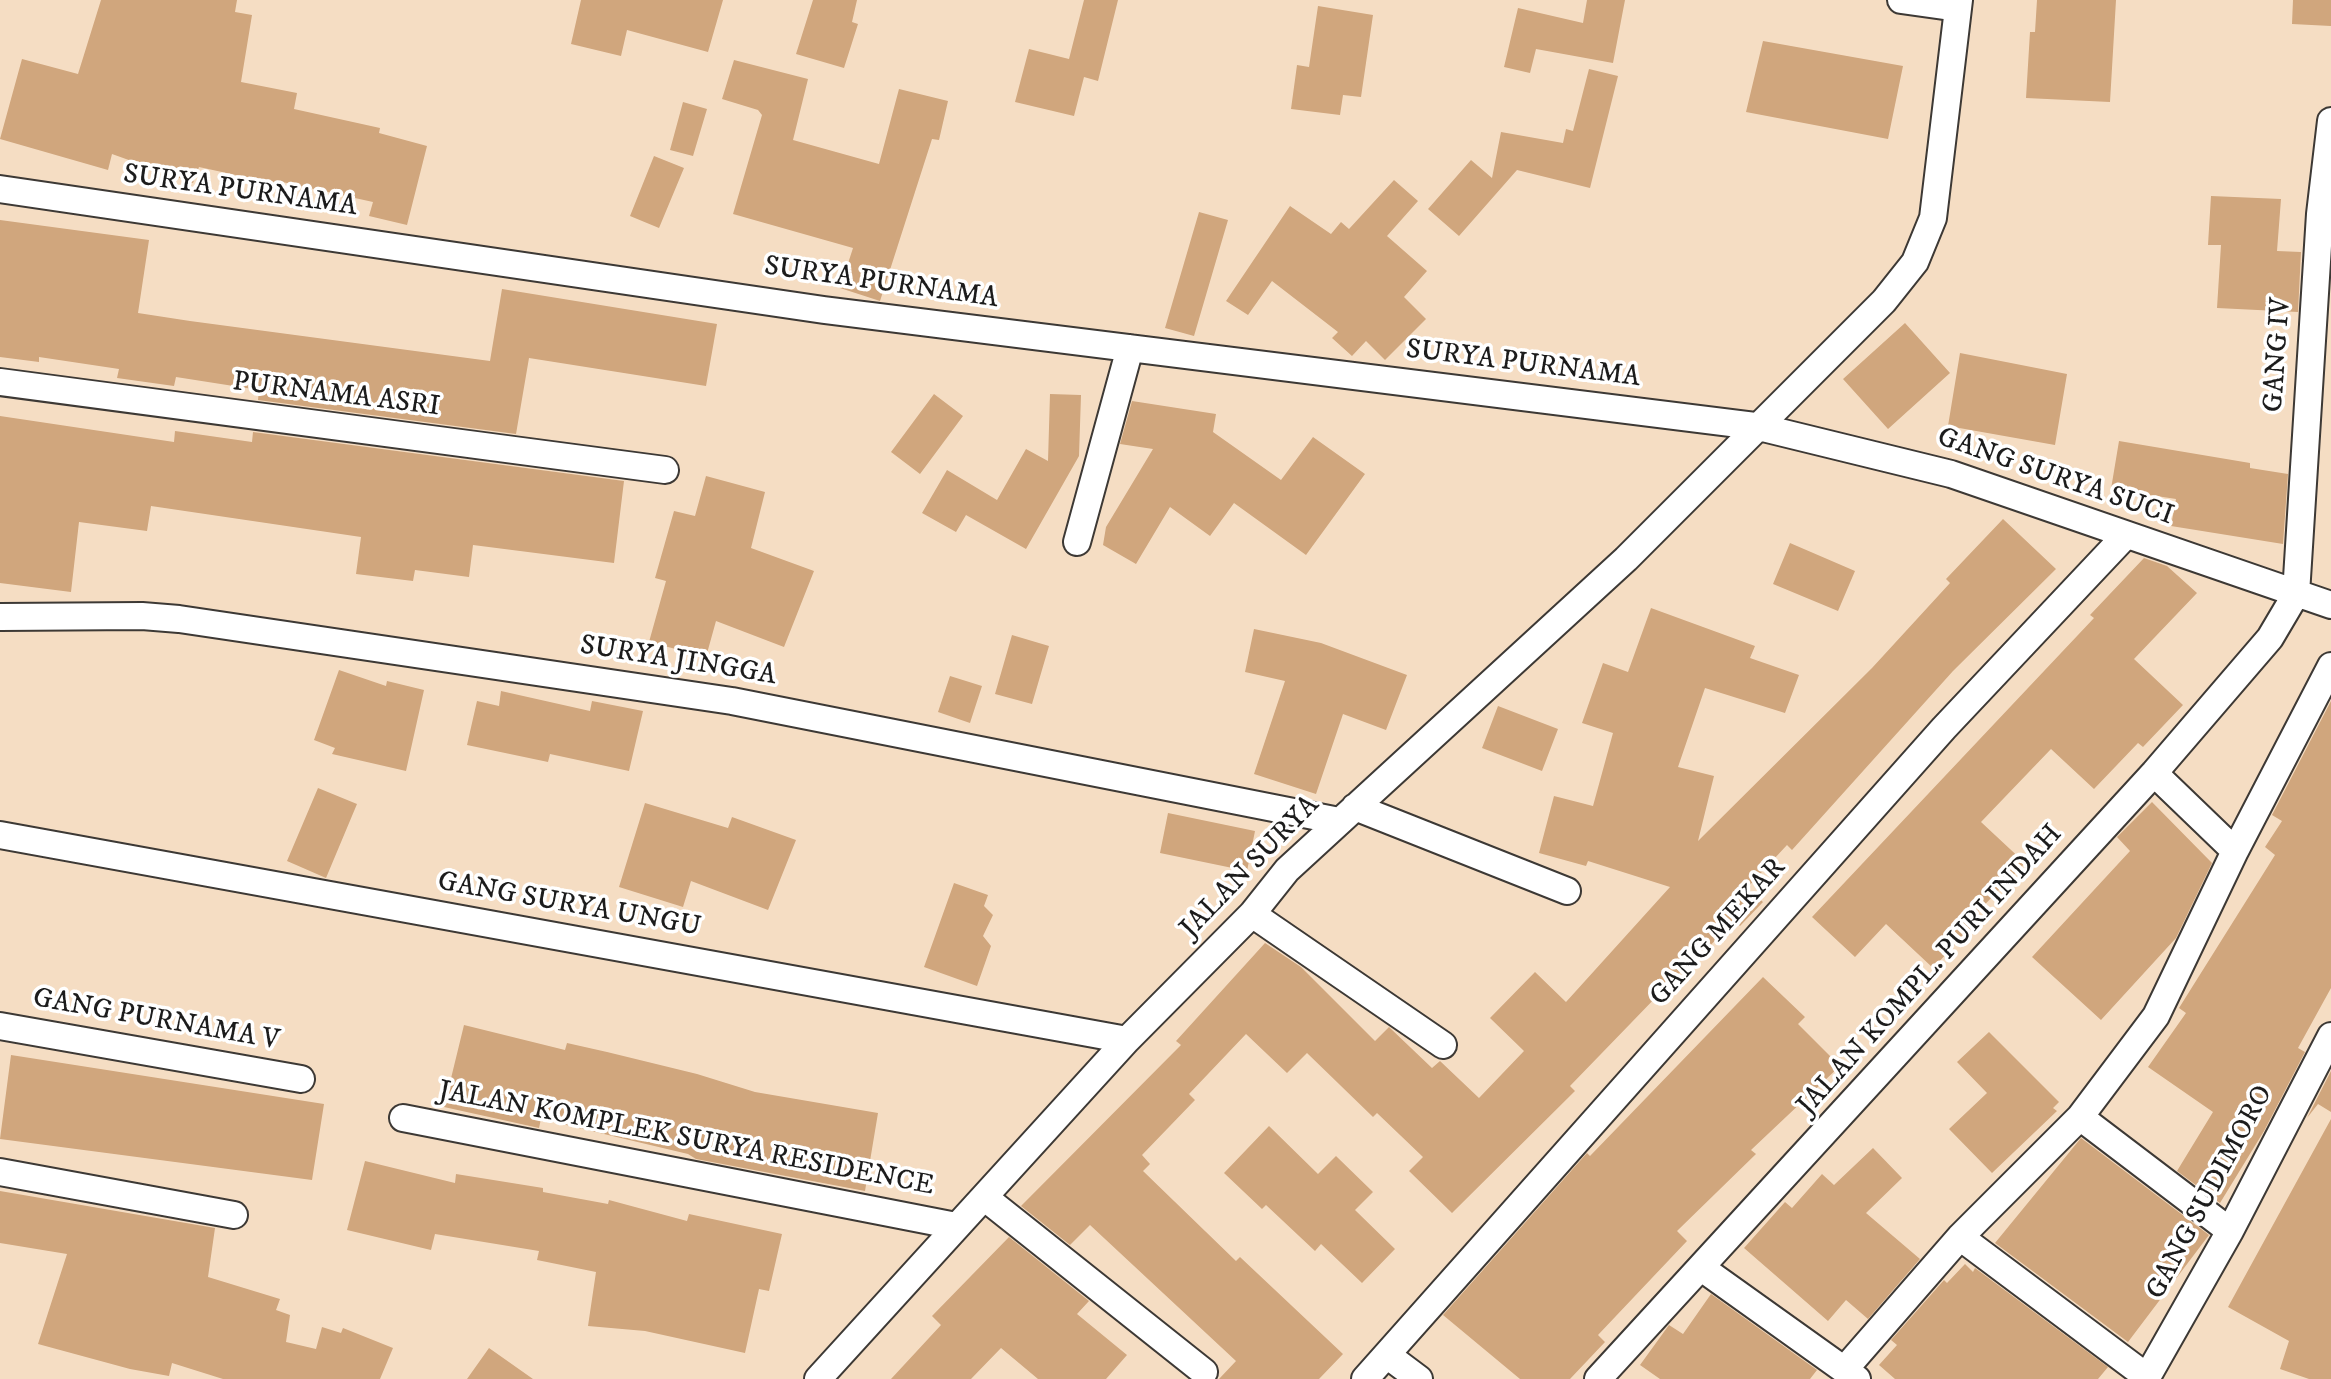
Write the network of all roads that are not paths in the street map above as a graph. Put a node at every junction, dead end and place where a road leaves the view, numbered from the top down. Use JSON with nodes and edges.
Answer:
{"nodes":[{"id":1,"x":1901,"y":0,"type":"edge"},
{"id":2,"x":1958,"y":4,"type":"edge"},
{"id":3,"x":2331,"y":121,"type":"edge"},
{"id":4,"x":0,"y":189,"type":"edge"},
{"id":5,"x":1130,"y":348,"type":"junction"},
{"id":6,"x":0,"y":382,"type":"edge"},
{"id":7,"x":1755,"y":426,"type":"junction"},
{"id":8,"x":665,"y":470,"type":"dead end"},
{"id":9,"x":2126,"y":535,"type":"junction"},
{"id":10,"x":1077,"y":542,"type":"dead end"},
{"id":11,"x":2296,"y":594,"type":"junction"},
{"id":12,"x":2331,"y":605,"type":"edge"},
{"id":13,"x":0,"y":617,"type":"edge"},
{"id":14,"x":2331,"y":666,"type":"edge"},
{"id":15,"x":2154,"y":773,"type":"junction"},
{"id":16,"x":1347,"y":814,"type":"junction"},
{"id":17,"x":0,"y":835,"type":"edge"},
{"id":18,"x":2235,"y":851,"type":"junction"},
{"id":19,"x":1567,"y":891,"type":"dead end"},
{"id":20,"x":1252,"y":914,"type":"junction"},
{"id":21,"x":0,"y":1026,"type":"edge"},
{"id":22,"x":2331,"y":1036,"type":"edge"},
{"id":23,"x":1127,"y":1040,"type":"junction"},
{"id":24,"x":1443,"y":1045,"type":"dead end"},
{"id":25,"x":301,"y":1079,"type":"dead end"},
{"id":26,"x":2080,"y":1117,"type":"junction"},
{"id":27,"x":403,"y":1118,"type":"dead end"},
{"id":28,"x":0,"y":1172,"type":"edge"},
{"id":29,"x":984,"y":1197,"type":"junction"},
{"id":30,"x":234,"y":1215,"type":"dead end"},
{"id":31,"x":956,"y":1226,"type":"junction"},
{"id":32,"x":2230,"y":1231,"type":"junction"},
{"id":33,"x":1960,"y":1237,"type":"junction"},
{"id":34,"x":1703,"y":1269,"type":"junction"},
{"id":35,"x":1387,"y":1355,"type":"junction"},
{"id":36,"x":1204,"y":1372,"type":"dead end"},
{"id":37,"x":1850,"y":1374,"type":"edge"},
{"id":38,"x":2147,"y":1378,"type":"edge"},
{"id":39,"x":818,"y":1379,"type":"edge"},
{"id":40,"x":1365,"y":1379,"type":"edge"},
{"id":41,"x":1419,"y":1379,"type":"edge"},
{"id":42,"x":1598,"y":1379,"type":"edge"}],
"edges":[{"from":1,"to":2,"type":"street"},
{"from":2,"to":7,"type":"street","name":"JALAN SURYA"},
{"from":3,"to":11,"type":"street","name":"GANG IV"},
{"from":4,"to":5,"type":"street","name":"SURYA PURNAMA"},
{"from":5,"to":7,"type":"street","name":"SURYA PURNAMA"},
{"from":5,"to":10,"type":"street"},
{"from":6,"to":8,"type":"street","name":"PURNAMA ASRI"},
{"from":7,"to":9,"type":"street","name":"GANG SURYA SUCI"},
{"from":7,"to":16,"type":"street","name":"JALAN SURYA"},
{"from":9,"to":11,"type":"street","name":"GANG SURYA SUCI"},
{"from":9,"to":35,"type":"street","name":"GANG MEKAR"},
{"from":11,"to":12,"type":"street","name":"GANG SURYA SUCI"},
{"from":11,"to":15,"type":"street","name":"JALAN KOMPL. PURI INDAH"},
{"from":13,"to":16,"type":"street","name":"SURYA JINGGA"},
{"from":14,"to":18,"type":"street"},
{"from":15,"to":18,"type":"street"},
{"from":15,"to":34,"type":"street","name":"JALAN KOMPL. PURI INDAH"},
{"from":16,"to":19,"type":"street","name":"SURYA JINGGA"},
{"from":16,"to":20,"type":"street","name":"JALAN SURYA"},
{"from":17,"to":23,"type":"street","name":"GANG SURYA UNGU"},
{"from":18,"to":26,"type":"street"},
{"from":20,"to":23,"type":"street","name":"JALAN SURYA"},
{"from":20,"to":24,"type":"street"},
{"from":21,"to":25,"type":"street","name":"GANG PURNAMA V"},
{"from":22,"to":32,"type":"street","name":"GANG SUDIMORO"},
{"from":23,"to":29,"type":"street","name":"JALAN SURYA"},
{"from":26,"to":32,"type":"street"},
{"from":26,"to":33,"type":"street"},
{"from":27,"to":31,"type":"street","name":"JALAN KOMPLEK SURYA RESIDENCE"},
{"from":28,"to":30,"type":"street"},
{"from":29,"to":31,"type":"street","name":"JALAN SURYA"},
{"from":29,"to":36,"type":"street"},
{"from":31,"to":39,"type":"street","name":"JALAN SURYA"},
{"from":32,"to":38,"type":"street","name":"GANG SUDIMORO"},
{"from":33,"to":37,"type":"street"},
{"from":33,"to":38,"type":"street"},
{"from":34,"to":37,"type":"street"},
{"from":34,"to":42,"type":"street","name":"JALAN KOMPL. PURI INDAH"},
{"from":35,"to":40,"type":"street","name":"GANG MEKAR"},
{"from":35,"to":41,"type":"street"}]}
